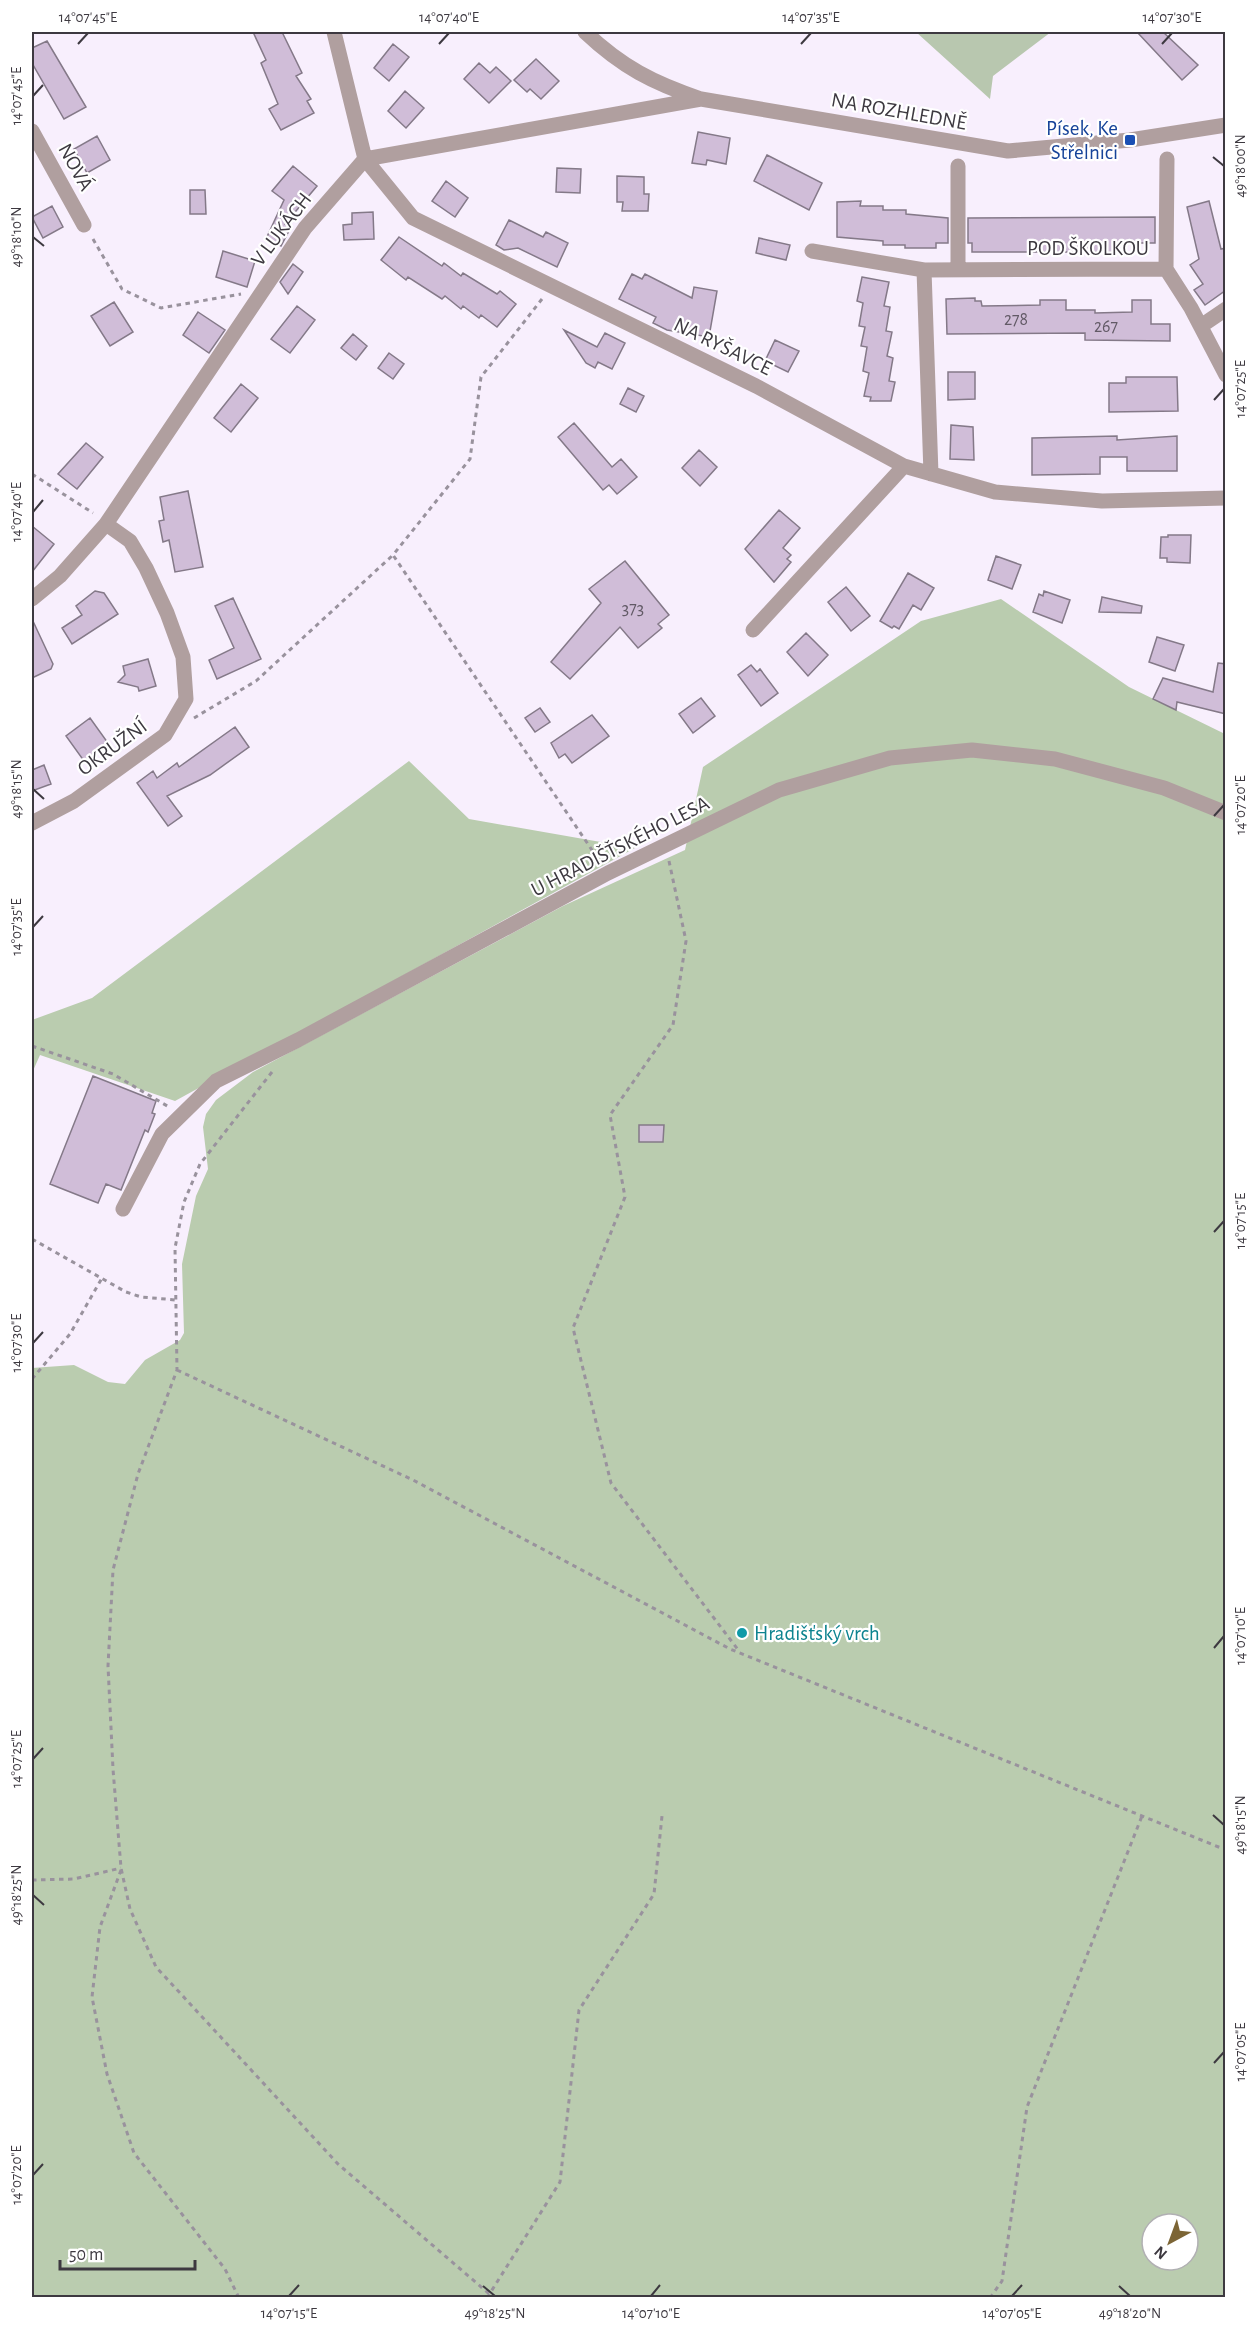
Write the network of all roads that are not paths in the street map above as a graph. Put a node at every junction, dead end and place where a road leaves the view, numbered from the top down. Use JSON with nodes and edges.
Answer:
{"nodes":[{"id":1,"x":334,"y":32,"type":"edge"},
{"id":2,"x":585,"y":32,"type":"edge"},
{"id":3,"x":701,"y":99,"type":"junction"},
{"id":4,"x":1226,"y":125,"type":"edge"},
{"id":5,"x":32,"y":131,"type":"edge"},
{"id":6,"x":365,"y":159,"type":"junction"},
{"id":7,"x":1167,"y":159,"type":"dead end"},
{"id":8,"x":958,"y":166,"type":"dead end"},
{"id":9,"x":84,"y":225,"type":"road end"},
{"id":10,"x":812,"y":250,"type":"dead end"},
{"id":11,"x":1166,"y":269,"type":"junction"},
{"id":12,"x":924,"y":270,"type":"junction"},
{"id":13,"x":958,"y":270,"type":"junction"},
{"id":14,"x":1226,"y":309,"type":"edge"},
{"id":15,"x":1201,"y":327,"type":"junction"},
{"id":16,"x":1226,"y":375,"type":"edge"},
{"id":17,"x":904,"y":466,"type":"junction"},
{"id":18,"x":931,"y":474,"type":"junction"},
{"id":19,"x":1226,"y":498,"type":"edge"},
{"id":20,"x":106,"y":524,"type":"junction"},
{"id":21,"x":32,"y":599,"type":"edge"},
{"id":22,"x":753,"y":630,"type":"dead end"},
{"id":23,"x":1226,"y":813,"type":"edge"},
{"id":24,"x":32,"y":823,"type":"edge"},
{"id":25,"x":123,"y":1209,"type":"dead end"}],
"edges":[{"from":1,"to":6,"type":"street","name":"NA RYŠAVCE"},
{"from":2,"to":3,"type":"street","name":"NA ROZHLEDNĚ"},
{"from":3,"to":4,"type":"street","name":"NA ROZHLEDNĚ"},
{"from":3,"to":6,"type":"street"},
{"from":5,"to":9,"type":"street","name":"NOVÁ"},
{"from":6,"to":17,"type":"street","name":"NA RYŠAVCE"},
{"from":6,"to":20,"type":"street","name":"V LUKÁCH"},
{"from":7,"to":11,"type":"street"},
{"from":8,"to":13,"type":"street"},
{"from":10,"to":12,"type":"street","name":"POD ŠKOLKOU"},
{"from":11,"to":13,"type":"street","name":"POD ŠKOLKOU"},
{"from":11,"to":15,"type":"street","name":"POD ŠKOLKOU"},
{"from":12,"to":13,"type":"street","name":"POD ŠKOLKOU"},
{"from":12,"to":18,"type":"street"},
{"from":14,"to":15,"type":"street"},
{"from":15,"to":16,"type":"street","name":"POD ŠKOLKOU"},
{"from":17,"to":18,"type":"street","name":"NA RYŠAVCE"},
{"from":17,"to":22,"type":"street"},
{"from":18,"to":19,"type":"street","name":"NA RYŠAVCE"},
{"from":20,"to":21,"type":"street","name":"V LUKÁCH"},
{"from":20,"to":24,"type":"street","name":"OKRUŽNÍ"},
{"from":23,"to":25,"type":"street","name":"U HRADIŠŤSKÉHO LESA"}]}
